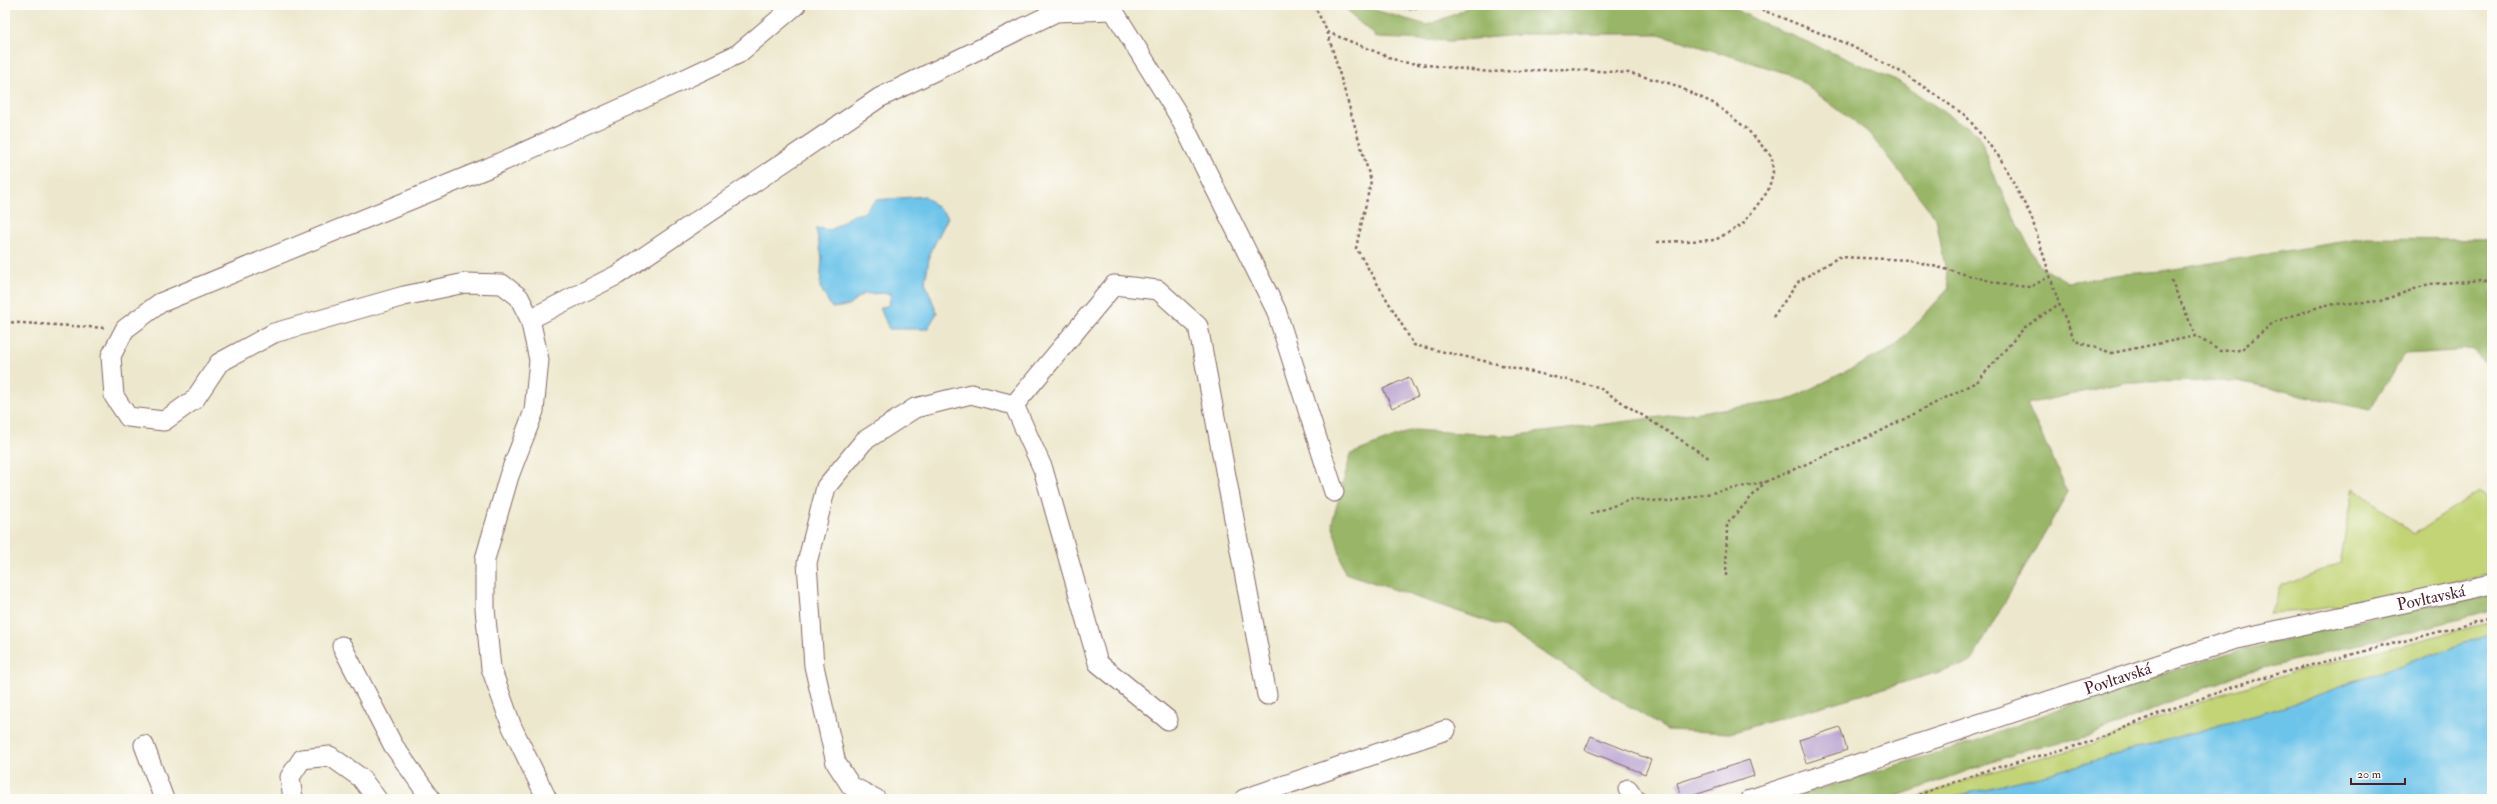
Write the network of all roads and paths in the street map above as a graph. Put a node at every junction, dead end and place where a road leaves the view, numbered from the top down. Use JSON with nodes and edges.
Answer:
{"nodes":[{"id":1,"x":796,"y":5,"type":"edge"},
{"id":2,"x":1314,"y":5,"type":"edge"},
{"id":3,"x":1391,"y":5,"type":"edge"},
{"id":4,"x":1432,"y":5,"type":"edge"},
{"id":5,"x":1750,"y":5,"type":"edge"},
{"id":6,"x":1327,"y":31,"type":"junction"},
{"id":7,"x":1656,"y":242,"type":"dead end"},
{"id":8,"x":2051,"y":276,"type":"junction"},
{"id":9,"x":2171,"y":280,"type":"dead end"},
{"id":10,"x":2492,"y":282,"type":"edge"},
{"id":11,"x":2059,"y":304,"type":"junction"},
{"id":12,"x":1773,"y":317,"type":"dead end"},
{"id":13,"x":530,"y":318,"type":"junction"},
{"id":14,"x":5,"y":322,"type":"edge"},
{"id":15,"x":125,"y":330,"type":"junction"},
{"id":16,"x":2196,"y":336,"type":"junction"},
{"id":17,"x":1014,"y":405,"type":"junction"},
{"id":18,"x":1709,"y":458,"type":"dead end"},
{"id":19,"x":1765,"y":482,"type":"junction"},
{"id":20,"x":1334,"y":492,"type":"dead end"},
{"id":21,"x":1590,"y":514,"type":"dead end"},
{"id":22,"x":1726,"y":576,"type":"dead end"},
{"id":23,"x":2492,"y":584,"type":"edge"},
{"id":24,"x":2492,"y":618,"type":"edge"},
{"id":25,"x":342,"y":646,"type":"dead end"},
{"id":26,"x":1267,"y":695,"type":"dead end"},
{"id":27,"x":1168,"y":720,"type":"dead end"},
{"id":28,"x":1446,"y":730,"type":"dead end"},
{"id":29,"x":144,"y":745,"type":"dead end"},
{"id":30,"x":164,"y":799,"type":"edge"},
{"id":31,"x":294,"y":799,"type":"edge"},
{"id":32,"x":377,"y":799,"type":"edge"},
{"id":33,"x":431,"y":799,"type":"edge"},
{"id":34,"x":547,"y":799,"type":"edge"},
{"id":35,"x":876,"y":799,"type":"edge"},
{"id":36,"x":1244,"y":799,"type":"edge"},
{"id":37,"x":1751,"y":799,"type":"edge"},
{"id":38,"x":1907,"y":799,"type":"edge"}],
"edges":[{"from":1,"to":15,"type":"lane"},
{"from":2,"to":6,"type":"path"},
{"from":3,"to":4,"type":"path"},
{"from":5,"to":8,"type":"path"},
{"from":6,"to":7,"type":"path"},
{"from":6,"to":18,"type":"path"},
{"from":8,"to":11,"type":"path"},
{"from":8,"to":12,"type":"path"},
{"from":9,"to":16,"type":"path"},
{"from":10,"to":16,"type":"path"},
{"from":11,"to":16,"type":"path"},
{"from":11,"to":19,"type":"path"},
{"from":13,"to":15,"type":"lane"},
{"from":13,"to":20,"type":"lane"},
{"from":13,"to":34,"type":"lane"},
{"from":14,"to":15,"type":"path"},
{"from":17,"to":26,"type":"lane"},
{"from":17,"to":27,"type":"lane"},
{"from":17,"to":35,"type":"lane"},
{"from":19,"to":21,"type":"path"},
{"from":19,"to":22,"type":"path"},
{"from":23,"to":37,"type":"lane","name":"Povltavská"},
{"from":24,"to":38,"type":"path"},
{"from":25,"to":33,"type":"lane"},
{"from":28,"to":36,"type":"lane"},
{"from":29,"to":30,"type":"lane"},
{"from":31,"to":32,"type":"lane"}]}
